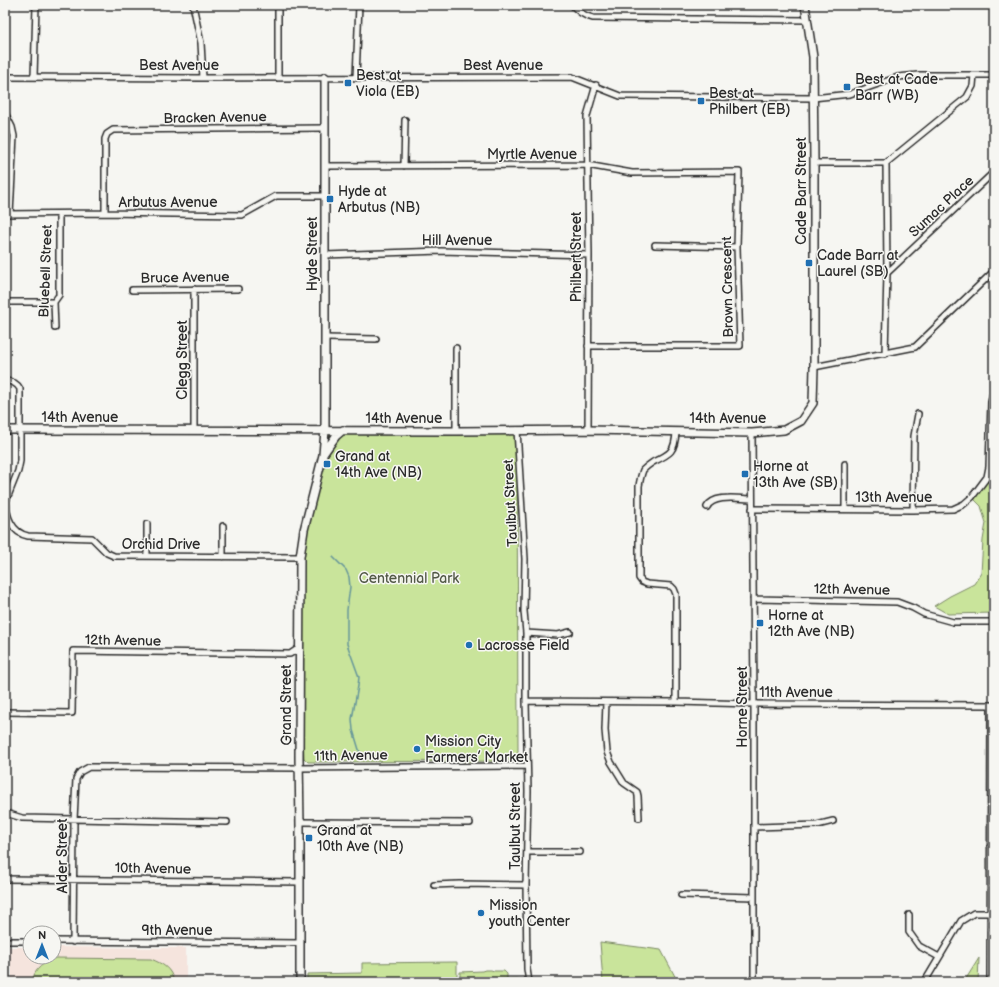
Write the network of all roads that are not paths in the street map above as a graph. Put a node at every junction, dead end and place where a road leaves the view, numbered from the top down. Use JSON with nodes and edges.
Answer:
{"nodes":[{"id":1,"x":36,"y":5,"type":"edge"},
{"id":2,"x":192,"y":5,"type":"edge"},
{"id":3,"x":278,"y":5,"type":"edge"},
{"id":4,"x":359,"y":5,"type":"edge"},
{"id":5,"x":572,"y":5,"type":"edge"},
{"id":6,"x":805,"y":5,"type":"edge"},
{"id":7,"x":808,"y":20,"type":"junction"},
{"id":8,"x":974,"y":75,"type":"junction"},
{"id":9,"x":994,"y":75,"type":"edge"},
{"id":10,"x":5,"y":77,"type":"edge"},
{"id":11,"x":34,"y":77,"type":"junction"},
{"id":12,"x":278,"y":77,"type":"junction"},
{"id":13,"x":325,"y":77,"type":"junction"},
{"id":14,"x":356,"y":77,"type":"junction"},
{"id":15,"x":203,"y":78,"type":"junction"},
{"id":16,"x":596,"y":85,"type":"junction"},
{"id":17,"x":813,"y":98,"type":"junction"},
{"id":18,"x":5,"y":114,"type":"edge"},
{"id":19,"x":405,"y":120,"type":"dead end"},
{"id":20,"x":325,"y":128,"type":"junction"},
{"id":21,"x":814,"y":163,"type":"junction"},
{"id":22,"x":886,"y":163,"type":"junction"},
{"id":23,"x":325,"y":166,"type":"junction"},
{"id":24,"x":404,"y":166,"type":"junction"},
{"id":25,"x":587,"y":166,"type":"junction"},
{"id":26,"x":739,"y":172,"type":"joint"},
{"id":27,"x":994,"y":172,"type":"edge"},
{"id":28,"x":325,"y":196,"type":"junction"},
{"id":29,"x":105,"y":213,"type":"junction"},
{"id":30,"x":8,"y":214,"type":"edge"},
{"id":31,"x":59,"y":214,"type":"junction"},
{"id":32,"x":655,"y":246,"type":"dead end"},
{"id":33,"x":737,"y":247,"type":"junction"},
{"id":34,"x":325,"y":255,"type":"junction"},
{"id":35,"x":589,"y":255,"type":"junction"},
{"id":36,"x":994,"y":271,"type":"edge"},
{"id":37,"x":887,"y":272,"type":"junction"},
{"id":38,"x":194,"y":289,"type":"junction"},
{"id":39,"x":238,"y":289,"type":"dead end"},
{"id":40,"x":132,"y":290,"type":"dead end"},
{"id":41,"x":5,"y":302,"type":"edge"},
{"id":42,"x":54,"y":302,"type":"junction"},
{"id":43,"x":55,"y":328,"type":"dead end"},
{"id":44,"x":325,"y":338,"type":"junction"},
{"id":45,"x":376,"y":339,"type":"dead end"},
{"id":46,"x":588,"y":346,"type":"junction"},
{"id":47,"x":456,"y":348,"type":"dead end"},
{"id":48,"x":885,"y":354,"type":"junction"},
{"id":49,"x":814,"y":367,"type":"junction"},
{"id":50,"x":5,"y":381,"type":"edge"},
{"id":51,"x":993,"y":392,"type":"edge"},
{"id":52,"x":918,"y":414,"type":"dead end"},
{"id":53,"x":801,"y":421,"type":"joint"},
{"id":54,"x":5,"y":430,"type":"edge"},
{"id":55,"x":20,"y":430,"type":"junction"},
{"id":56,"x":194,"y":430,"type":"junction"},
{"id":57,"x":325,"y":430,"type":"junction"},
{"id":58,"x":343,"y":430,"type":"junction"},
{"id":59,"x":517,"y":430,"type":"junction"},
{"id":60,"x":588,"y":430,"type":"junction"},
{"id":61,"x":456,"y":431,"type":"junction"},
{"id":62,"x":676,"y":432,"type":"junction"},
{"id":63,"x":752,"y":433,"type":"junction"},
{"id":64,"x":323,"y":455,"type":"junction"},
{"id":65,"x":846,"y":464,"type":"dead end"},
{"id":66,"x":752,"y":499,"type":"junction"},
{"id":67,"x":707,"y":507,"type":"dead end"},
{"id":68,"x":752,"y":509,"type":"junction"},
{"id":69,"x":845,"y":509,"type":"junction"},
{"id":70,"x":913,"y":510,"type":"junction"},
{"id":71,"x":148,"y":524,"type":"dead end"},
{"id":72,"x":223,"y":526,"type":"dead end"},
{"id":73,"x":147,"y":556,"type":"junction"},
{"id":74,"x":222,"y":557,"type":"junction"},
{"id":75,"x":300,"y":557,"type":"junction"},
{"id":76,"x":753,"y":599,"type":"junction"},
{"id":77,"x":994,"y":622,"type":"edge"},
{"id":78,"x":570,"y":632,"type":"dead end"},
{"id":79,"x":526,"y":633,"type":"junction"},
{"id":80,"x":299,"y":648,"type":"junction"},
{"id":81,"x":526,"y":701,"type":"junction"},
{"id":82,"x":606,"y":702,"type":"junction"},
{"id":83,"x":676,"y":702,"type":"junction"},
{"id":84,"x":754,"y":704,"type":"junction"},
{"id":85,"x":992,"y":705,"type":"edge"},
{"id":86,"x":5,"y":712,"type":"edge"},
{"id":87,"x":527,"y":766,"type":"junction"},
{"id":88,"x":299,"y":768,"type":"junction"},
{"id":89,"x":80,"y":772,"type":"joint"},
{"id":90,"x":9,"y":814,"type":"dead end"},
{"id":91,"x":639,"y":818,"type":"dead end"},
{"id":92,"x":74,"y":820,"type":"junction"},
{"id":93,"x":833,"y":821,"type":"dead end"},
{"id":94,"x":227,"y":822,"type":"dead end"},
{"id":95,"x":300,"y":822,"type":"junction"},
{"id":96,"x":470,"y":823,"type":"dead end"},
{"id":97,"x":754,"y":827,"type":"junction"},
{"id":98,"x":527,"y":852,"type":"junction"},
{"id":99,"x":580,"y":852,"type":"dead end"},
{"id":100,"x":5,"y":879,"type":"edge"},
{"id":101,"x":74,"y":879,"type":"junction"},
{"id":102,"x":992,"y":881,"type":"edge"},
{"id":103,"x":300,"y":882,"type":"junction"},
{"id":104,"x":434,"y":885,"type":"dead end"},
{"id":105,"x":526,"y":885,"type":"junction"},
{"id":106,"x":681,"y":895,"type":"dead end"},
{"id":107,"x":754,"y":897,"type":"junction"},
{"id":108,"x":991,"y":913,"type":"junction"},
{"id":109,"x":909,"y":915,"type":"dead end"},
{"id":110,"x":5,"y":941,"type":"edge"},
{"id":111,"x":22,"y":941,"type":"edge"},
{"id":112,"x":62,"y":942,"type":"edge"},
{"id":113,"x":73,"y":942,"type":"junction"},
{"id":114,"x":300,"y":943,"type":"junction"},
{"id":115,"x":939,"y":957,"type":"junction"},
{"id":116,"x":300,"y":982,"type":"edge"},
{"id":117,"x":529,"y":982,"type":"edge"},
{"id":118,"x":754,"y":982,"type":"edge"},
{"id":119,"x":924,"y":982,"type":"edge"},
{"id":120,"x":990,"y":982,"type":"edge"}],
"edges":[{"from":1,"to":11,"type":"street"},
{"from":2,"to":15,"type":"street"},
{"from":3,"to":12,"type":"street"},
{"from":4,"to":14,"type":"street"},
{"from":5,"to":7,"type":"street"},
{"from":6,"to":7,"type":"street","name":"Cade Barr Street"},
{"from":7,"to":17,"type":"street","name":"Cade Barr Street"},
{"from":8,"to":9,"type":"street","name":"Best Avenue"},
{"from":8,"to":17,"type":"street","name":"Best Avenue"},
{"from":8,"to":22,"type":"street"},
{"from":10,"to":11,"type":"street","name":"Best Avenue"},
{"from":11,"to":15,"type":"street","name":"Best Avenue"},
{"from":12,"to":13,"type":"street","name":"Best Avenue"},
{"from":12,"to":15,"type":"street","name":"Best Avenue"},
{"from":13,"to":14,"type":"street","name":"Best Avenue"},
{"from":13,"to":20,"type":"street","name":"Hyde Street"},
{"from":14,"to":16,"type":"street","name":"Best Avenue"},
{"from":16,"to":17,"type":"street","name":"Best Avenue"},
{"from":16,"to":25,"type":"street","name":"Philbert Street"},
{"from":17,"to":21,"type":"street","name":"Cade Barr Street"},
{"from":18,"to":30,"type":"street"},
{"from":19,"to":24,"type":"street"},
{"from":20,"to":23,"type":"street","name":"Hyde Street"},
{"from":20,"to":29,"type":"street","name":"Bracken Avenue"},
{"from":21,"to":22,"type":"street"},
{"from":21,"to":49,"type":"street","name":"Cade Barr Street"},
{"from":22,"to":37,"type":"street"},
{"from":23,"to":24,"type":"street","name":"Myrtle Avenue"},
{"from":23,"to":28,"type":"street","name":"Hyde Street"},
{"from":24,"to":25,"type":"street","name":"Myrtle Avenue"},
{"from":25,"to":26,"type":"street","name":"Myrtle Avenue"},
{"from":25,"to":35,"type":"street","name":"Philbert Street"},
{"from":26,"to":33,"type":"street","name":"Brown Crescent"},
{"from":27,"to":37,"type":"street","name":"Sumac Place"},
{"from":28,"to":29,"type":"street","name":"Arbutus Avenue"},
{"from":28,"to":34,"type":"street","name":"Hyde Street"},
{"from":29,"to":31,"type":"street","name":"Arbutus Avenue"},
{"from":30,"to":31,"type":"street","name":"Arbutus Avenue"},
{"from":31,"to":42,"type":"street","name":"Bluebell Street"},
{"from":32,"to":33,"type":"street"},
{"from":33,"to":46,"type":"street","name":"Brown Crescent"},
{"from":34,"to":35,"type":"street","name":"Hill Avenue"},
{"from":34,"to":44,"type":"street","name":"Hyde Street"},
{"from":35,"to":46,"type":"street","name":"Philbert Street"},
{"from":36,"to":48,"type":"street"},
{"from":37,"to":48,"type":"street"},
{"from":38,"to":39,"type":"street","name":"Bruce Avenue"},
{"from":38,"to":40,"type":"street","name":"Bruce Avenue"},
{"from":38,"to":56,"type":"street","name":"Clegg Street"},
{"from":41,"to":42,"type":"street"},
{"from":42,"to":43,"type":"street","name":"Bluebell Street"},
{"from":44,"to":45,"type":"street"},
{"from":44,"to":57,"type":"street","name":"Hyde Street"},
{"from":46,"to":60,"type":"street","name":"Philbert Street"},
{"from":47,"to":61,"type":"street"},
{"from":48,"to":49,"type":"street"},
{"from":49,"to":53,"type":"street","name":"Cade Barr Street"},
{"from":50,"to":55,"type":"street","name":"Orchid Drive"},
{"from":51,"to":70,"type":"street","name":"13th Avenue"},
{"from":52,"to":70,"type":"street"},
{"from":53,"to":63,"type":"street","name":"14th Avenue"},
{"from":54,"to":55,"type":"street","name":"14th Avenue"},
{"from":55,"to":56,"type":"street","name":"14th Avenue"},
{"from":55,"to":73,"type":"street","name":"Orchid Drive"},
{"from":56,"to":57,"type":"street","name":"14th Avenue"},
{"from":57,"to":58,"type":"street","name":"14th Avenue"},
{"from":57,"to":64,"type":"street","name":"Grand Street"},
{"from":58,"to":61,"type":"street","name":"14th Avenue"},
{"from":58,"to":64,"type":"street"},
{"from":59,"to":60,"type":"street","name":"14th Avenue"},
{"from":59,"to":61,"type":"street","name":"14th Avenue"},
{"from":59,"to":79,"type":"street","name":"Taulbut Street"},
{"from":60,"to":62,"type":"street","name":"14th Avenue"},
{"from":62,"to":63,"type":"street","name":"14th Avenue"},
{"from":62,"to":83,"type":"street"},
{"from":63,"to":66,"type":"street","name":"Horne Street"},
{"from":64,"to":75,"type":"street","name":"Grand Street"},
{"from":65,"to":69,"type":"street"},
{"from":66,"to":67,"type":"street"},
{"from":66,"to":68,"type":"street","name":"Horne Street"},
{"from":68,"to":69,"type":"street","name":"13th Avenue"},
{"from":68,"to":76,"type":"street","name":"Horne Street"},
{"from":69,"to":70,"type":"street","name":"13th Avenue"},
{"from":71,"to":73,"type":"street"},
{"from":72,"to":74,"type":"street"},
{"from":73,"to":74,"type":"street","name":"Orchid Drive"},
{"from":74,"to":75,"type":"street","name":"Orchid Drive"},
{"from":75,"to":80,"type":"street","name":"Grand Street"},
{"from":76,"to":77,"type":"street","name":"12th Avenue"},
{"from":76,"to":84,"type":"street","name":"Horne Street"},
{"from":78,"to":79,"type":"street"},
{"from":79,"to":81,"type":"street","name":"Taulbut Street"},
{"from":80,"to":86,"type":"street","name":"12th Avenue"},
{"from":80,"to":88,"type":"street","name":"Grand Street"},
{"from":81,"to":82,"type":"street","name":"11th Avenue"},
{"from":81,"to":87,"type":"street","name":"Taulbut Street"},
{"from":82,"to":83,"type":"street","name":"11th Avenue"},
{"from":82,"to":91,"type":"street"},
{"from":83,"to":84,"type":"street","name":"11th Avenue"},
{"from":84,"to":85,"type":"street","name":"11th Avenue"},
{"from":84,"to":97,"type":"street","name":"Horne Street"},
{"from":85,"to":102,"type":"street"},
{"from":87,"to":88,"type":"street","name":"11th Avenue"},
{"from":87,"to":98,"type":"street","name":"Taulbut Street"},
{"from":88,"to":89,"type":"street","name":"11th Avenue"},
{"from":88,"to":95,"type":"street","name":"Grand Street"},
{"from":89,"to":92,"type":"street","name":"Alder Street"},
{"from":90,"to":92,"type":"street"},
{"from":92,"to":94,"type":"street"},
{"from":92,"to":101,"type":"street","name":"Alder Street"},
{"from":93,"to":97,"type":"street"},
{"from":95,"to":96,"type":"street"},
{"from":95,"to":103,"type":"street","name":"Grand Street"},
{"from":97,"to":107,"type":"street","name":"Horne Street"},
{"from":98,"to":99,"type":"street"},
{"from":98,"to":105,"type":"street","name":"Taulbut Street"},
{"from":100,"to":101,"type":"street","name":"10th Avenue"},
{"from":101,"to":103,"type":"street","name":"10th Avenue"},
{"from":101,"to":113,"type":"street","name":"Alder Street"},
{"from":102,"to":108,"type":"street"},
{"from":103,"to":114,"type":"street","name":"Grand Street"},
{"from":104,"to":105,"type":"street"},
{"from":105,"to":117,"type":"street","name":"Taulbut Street"},
{"from":106,"to":107,"type":"street"},
{"from":107,"to":118,"type":"street","name":"Horne Street"},
{"from":108,"to":115,"type":"street"},
{"from":108,"to":120,"type":"street"},
{"from":109,"to":115,"type":"street"},
{"from":110,"to":111,"type":"street"},
{"from":112,"to":113,"type":"street","name":"9th Avenue"},
{"from":113,"to":114,"type":"street","name":"9th Avenue"},
{"from":114,"to":116,"type":"street","name":"Grand Street"},
{"from":115,"to":119,"type":"street"}]}
